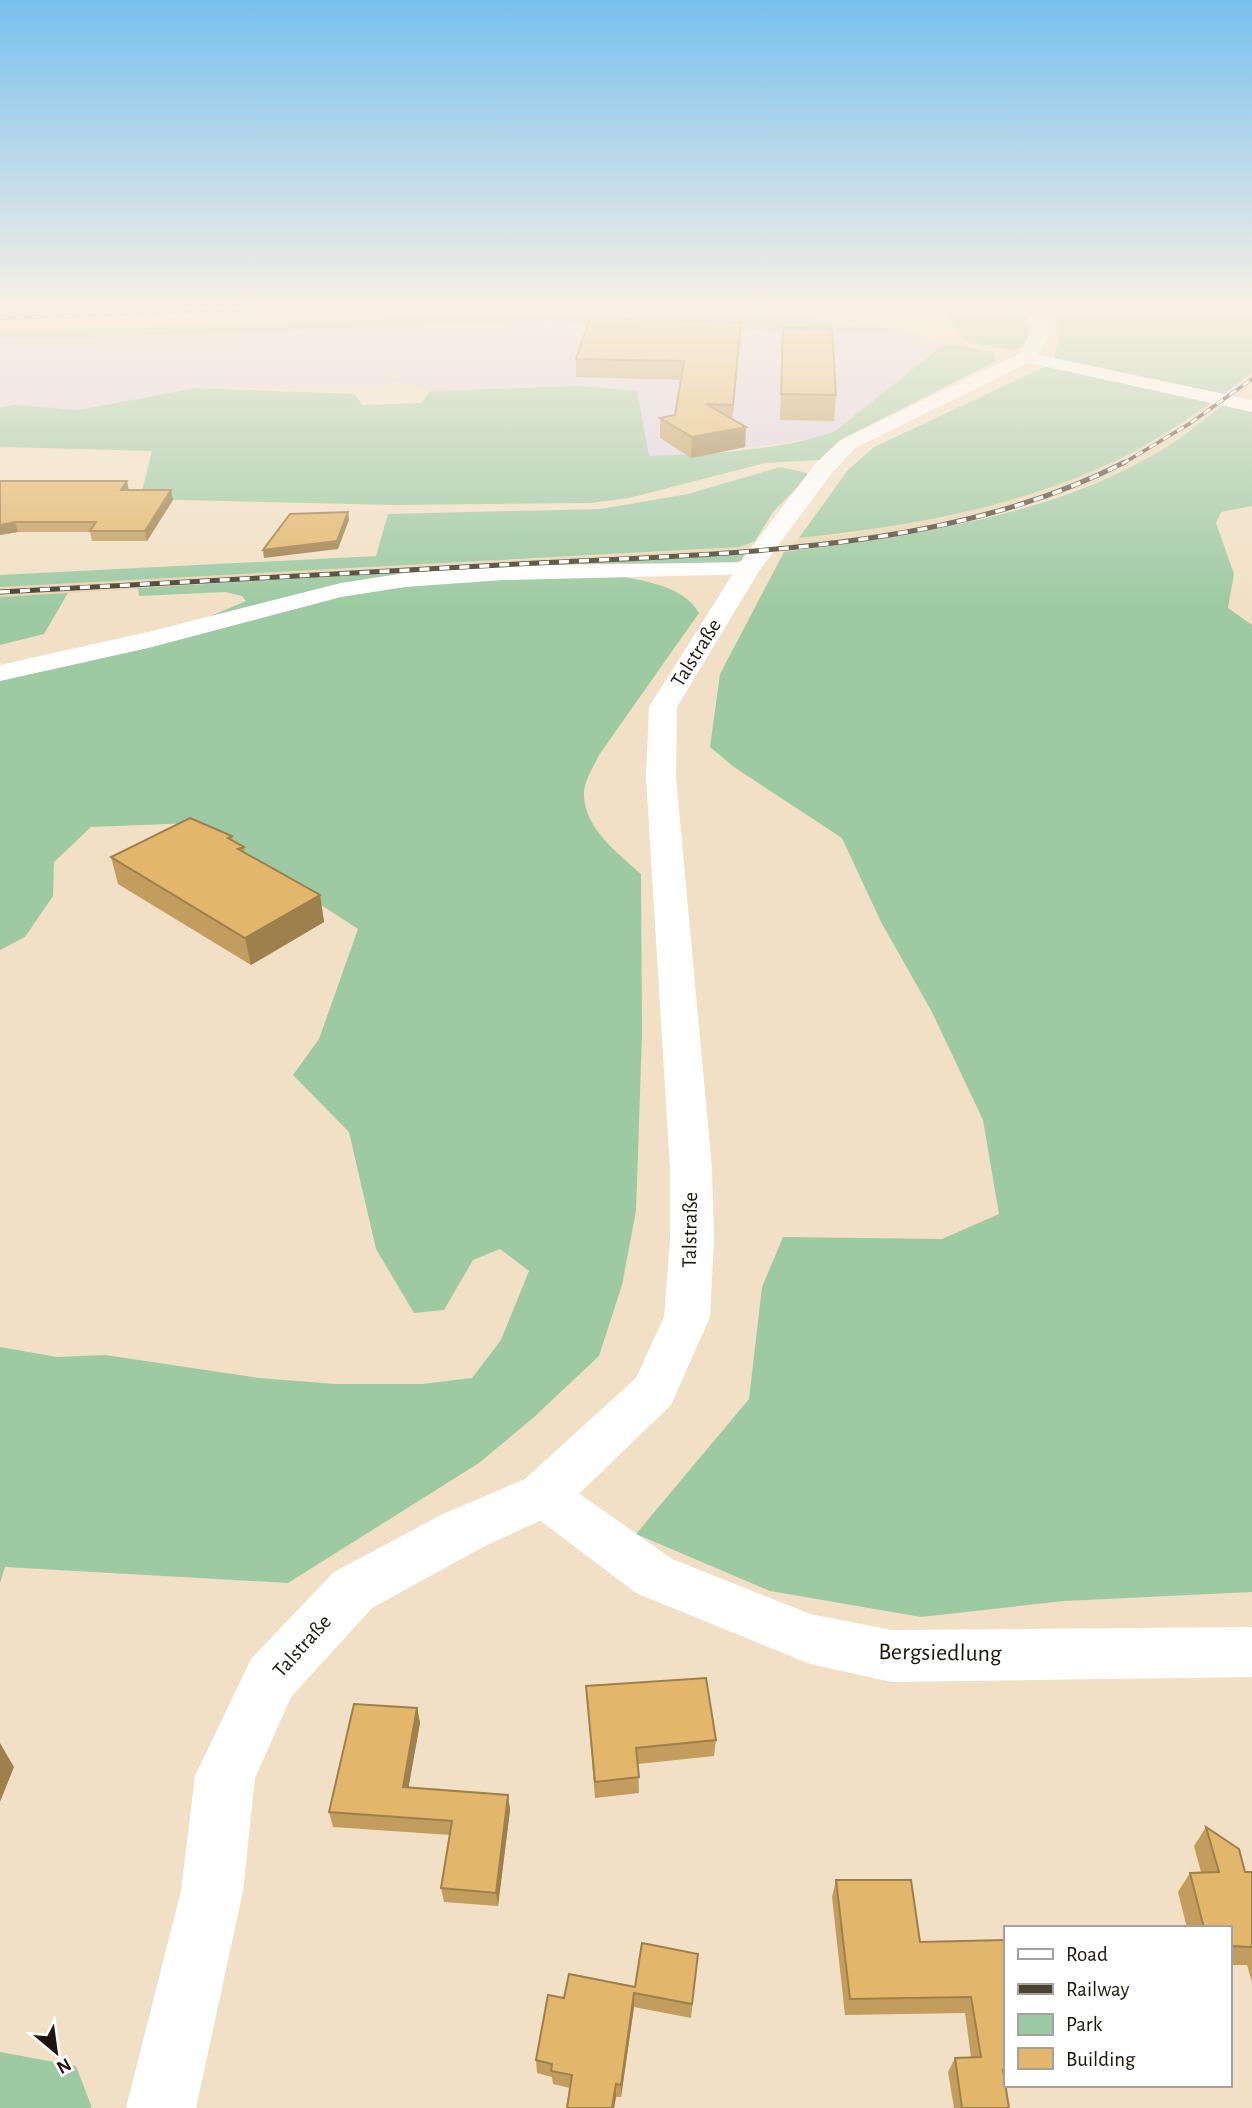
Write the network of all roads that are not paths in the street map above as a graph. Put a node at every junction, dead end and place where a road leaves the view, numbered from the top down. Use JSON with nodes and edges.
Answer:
{"nodes":[{"id":1,"x":921,"y":408,"type":"edge"},
{"id":2,"x":653,"y":572,"type":"junction"},
{"id":3,"x":738,"y":585,"type":"junction"},
{"id":4,"x":3,"y":674,"type":"edge"},
{"id":5,"x":543,"y":1495,"type":"junction"},
{"id":6,"x":1252,"y":1651,"type":"edge"},
{"id":7,"x":162,"y":2108,"type":"edge"}],
"edges":[{"from":1,"to":3,"type":"street","name":"Talstraße"},
{"from":2,"to":3,"type":"street"},
{"from":2,"to":3,"type":"street"},
{"from":2,"to":4,"type":"street"},
{"from":3,"to":5,"type":"street","name":"Talstraße"},
{"from":5,"to":6,"type":"street","name":"Bergsiedlung"},
{"from":5,"to":7,"type":"street","name":"Talstraße"}]}
